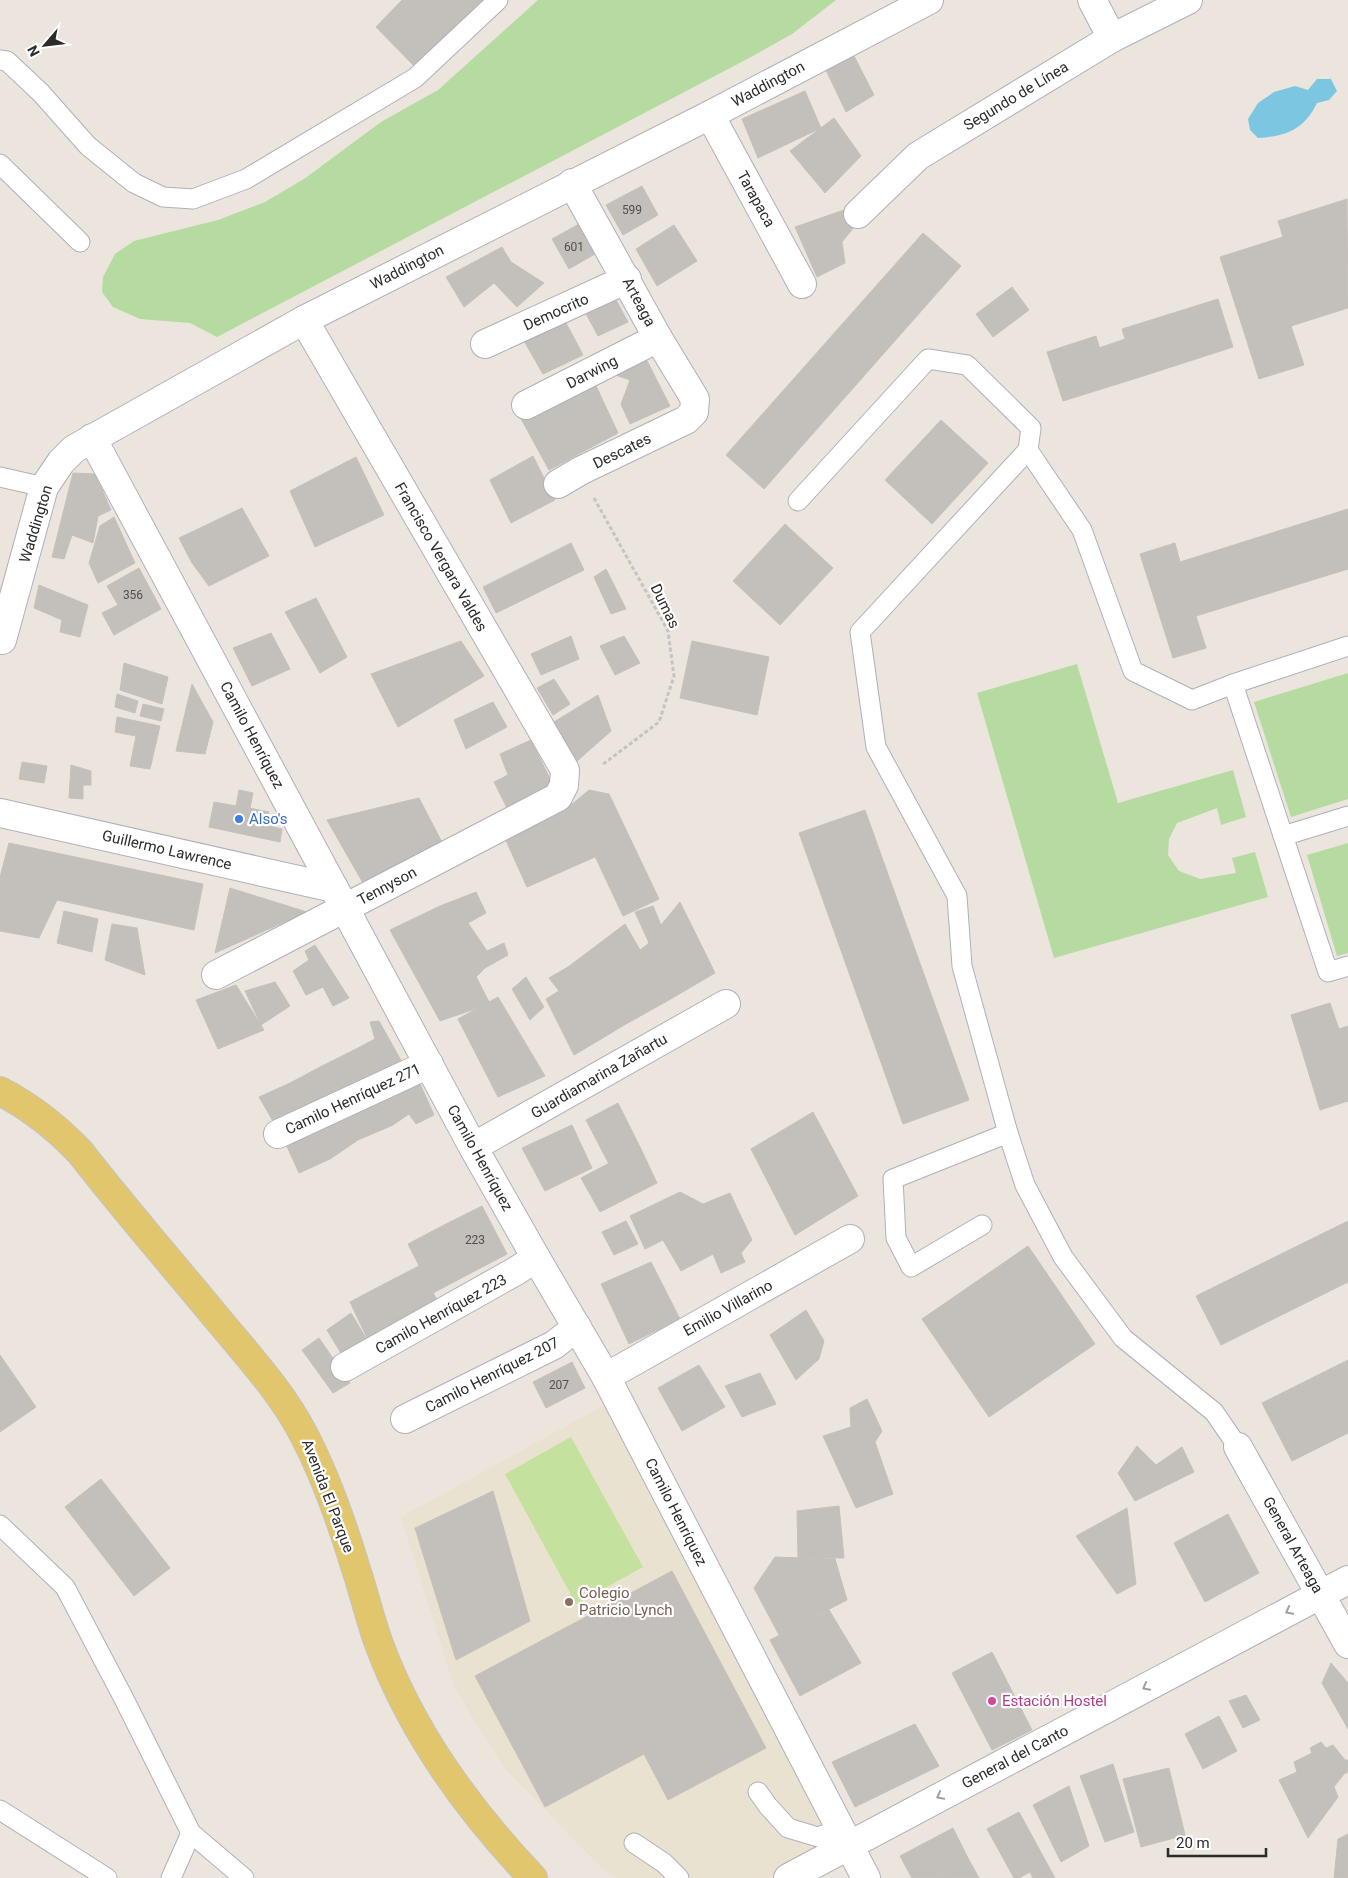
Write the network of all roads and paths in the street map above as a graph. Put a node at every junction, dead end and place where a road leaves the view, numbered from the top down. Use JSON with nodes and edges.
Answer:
{"nodes":[{"id":1,"x":498,"y":0,"type":"edge"},
{"id":2,"x":929,"y":0,"type":"edge"},
{"id":3,"x":1092,"y":0,"type":"edge"},
{"id":4,"x":1188,"y":0,"type":"edge"},
{"id":5,"x":1112,"y":38,"type":"junction"},
{"id":6,"x":0,"y":60,"type":"edge"},
{"id":7,"x":710,"y":114,"type":"junction"},
{"id":8,"x":0,"y":164,"type":"edge"},
{"id":9,"x":572,"y":183,"type":"junction"},
{"id":10,"x":858,"y":214,"type":"dead end"},
{"id":11,"x":80,"y":242,"type":"dead end"},
{"id":12,"x":627,"y":279,"type":"junction"},
{"id":13,"x":802,"y":284,"type":"dead end"},
{"id":14,"x":304,"y":320,"type":"junction"},
{"id":15,"x":658,"y":338,"type":"junction"},
{"id":16,"x":485,"y":344,"type":"dead end"},
{"id":17,"x":526,"y":405,"type":"dead end"},
{"id":18,"x":686,"y":420,"type":"joint"},
{"id":19,"x":92,"y":438,"type":"junction"},
{"id":20,"x":1028,"y":450,"type":"junction"},
{"id":21,"x":0,"y":477,"type":"edge"},
{"id":22,"x":569,"y":478,"type":"joint"},
{"id":23,"x":44,"y":487,"type":"junction"},
{"id":24,"x":798,"y":501,"type":"dead end"},
{"id":25,"x":2,"y":640,"type":"dead end"},
{"id":26,"x":1348,"y":646,"type":"edge"},
{"id":27,"x":1233,"y":684,"type":"junction"},
{"id":28,"x":602,"y":765,"type":"dead end"},
{"id":29,"x":558,"y":797,"type":"joint"},
{"id":30,"x":0,"y":812,"type":"edge"},
{"id":31,"x":1348,"y":816,"type":"edge"},
{"id":32,"x":1283,"y":836,"type":"junction"},
{"id":33,"x":339,"y":898,"type":"junction"},
{"id":34,"x":1348,"y":966,"type":"edge"},
{"id":35,"x":216,"y":975,"type":"dead end"},
{"id":36,"x":726,"y":1004,"type":"dead end"},
{"id":37,"x":429,"y":1064,"type":"junction"},
{"id":38,"x":0,"y":1091,"type":"edge"},
{"id":39,"x":1008,"y":1133,"type":"junction"},
{"id":40,"x":278,"y":1134,"type":"dead end"},
{"id":41,"x":473,"y":1147,"type":"junction"},
{"id":42,"x":982,"y":1226,"type":"dead end"},
{"id":43,"x":850,"y":1239,"type":"dead end"},
{"id":44,"x":536,"y":1258,"type":"junction"},
{"id":45,"x":577,"y":1327,"type":"junction"},
{"id":46,"x":345,"y":1367,"type":"dead end"},
{"id":47,"x":606,"y":1377,"type":"junction"},
{"id":48,"x":405,"y":1419,"type":"dead end"},
{"id":49,"x":1238,"y":1447,"type":"joint"},
{"id":50,"x":0,"y":1525,"type":"edge"},
{"id":51,"x":1348,"y":1580,"type":"edge"},
{"id":52,"x":1321,"y":1594,"type":"junction"},
{"id":53,"x":1348,"y":1644,"type":"edge"},
{"id":54,"x":758,"y":1792,"type":"dead end"},
{"id":55,"x":0,"y":1810,"type":"edge"},
{"id":56,"x":191,"y":1833,"type":"junction"},
{"id":57,"x":845,"y":1837,"type":"junction"},
{"id":58,"x":634,"y":1843,"type":"dead end"},
{"id":59,"x":107,"y":1878,"type":"edge"},
{"id":60,"x":171,"y":1878,"type":"edge"},
{"id":61,"x":244,"y":1878,"type":"edge"},
{"id":62,"x":534,"y":1878,"type":"edge"},
{"id":63,"x":679,"y":1878,"type":"edge"},
{"id":64,"x":788,"y":1878,"type":"edge"},
{"id":65,"x":866,"y":1878,"type":"edge"}],
"edges":[{"from":1,"to":6,"type":"lane"},
{"from":2,"to":7,"type":"street","name":"Waddington"},
{"from":3,"to":5,"type":"street"},
{"from":4,"to":5,"type":"street","name":"Segundo de Línea"},
{"from":5,"to":10,"type":"street","name":"Segundo de Línea"},
{"from":7,"to":9,"type":"street","name":"Waddington"},
{"from":7,"to":13,"type":"street","name":"Tarapaca"},
{"from":8,"to":11,"type":"lane"},
{"from":9,"to":12,"type":"street","name":"Arteaga"},
{"from":9,"to":14,"type":"street","name":"Waddington"},
{"from":12,"to":15,"type":"street","name":"Arteaga"},
{"from":12,"to":16,"type":"street","name":"Democrito"},
{"from":14,"to":19,"type":"street","name":"Waddington"},
{"from":14,"to":29,"type":"street","name":"Francisco Vergara Valdes"},
{"from":15,"to":17,"type":"street","name":"Darwing"},
{"from":15,"to":18,"type":"street","name":"Arteaga"},
{"from":18,"to":22,"type":"street","name":"Descates"},
{"from":19,"to":23,"type":"street","name":"Waddington"},
{"from":19,"to":33,"type":"street","name":"Camilo Henríquez"},
{"from":20,"to":24,"type":"lane"},
{"from":20,"to":27,"type":"lane"},
{"from":20,"to":39,"type":"lane"},
{"from":21,"to":23,"type":"lane"},
{"from":22,"to":28,"type":"path","name":"Dumas"},
{"from":23,"to":25,"type":"street","name":"Waddington"},
{"from":26,"to":27,"type":"lane"},
{"from":27,"to":32,"type":"lane"},
{"from":29,"to":33,"type":"street","name":"Tennyson"},
{"from":30,"to":33,"type":"street","name":"Guillermo Lawrence"},
{"from":31,"to":32,"type":"lane"},
{"from":32,"to":34,"type":"lane"},
{"from":33,"to":35,"type":"street","name":"Tennyson"},
{"from":33,"to":37,"type":"street","name":"Camilo Henríquez"},
{"from":36,"to":41,"type":"street","name":"Guardiamarina Zañartu"},
{"from":37,"to":40,"type":"street","name":"Camilo Henríquez 271"},
{"from":37,"to":41,"type":"street","name":"Camilo Henríquez"},
{"from":38,"to":62,"type":"main road","name":"Avenida El Parque"},
{"from":39,"to":42,"type":"lane"},
{"from":39,"to":49,"type":"lane"},
{"from":41,"to":44,"type":"street","name":"Camilo Henríquez"},
{"from":43,"to":47,"type":"street","name":"Emilio Villarino"},
{"from":44,"to":45,"type":"street","name":"Camilo Henríquez"},
{"from":44,"to":46,"type":"street","name":"Camilo Henríquez 223"},
{"from":45,"to":47,"type":"street","name":"Camilo Henríquez"},
{"from":45,"to":48,"type":"street","name":"Camilo Henríquez 207"},
{"from":47,"to":57,"type":"street","name":"Camilo Henríquez"},
{"from":49,"to":52,"type":"street","name":"General Arteaga"},
{"from":50,"to":56,"type":"lane"},
{"from":51,"to":52,"type":"street","name":"General del Canto"},
{"from":52,"to":53,"type":"street","name":"General Arteaga"},
{"from":52,"to":57,"type":"street","name":"General del Canto","one_way":true},
{"from":54,"to":57,"type":"lane"},
{"from":55,"to":59,"type":"lane"},
{"from":56,"to":60,"type":"lane"},
{"from":56,"to":61,"type":"lane"},
{"from":57,"to":64,"type":"street","name":"General del Canto"},
{"from":57,"to":65,"type":"street","name":"Camilo Henríquez"},
{"from":58,"to":63,"type":"lane"}]}
